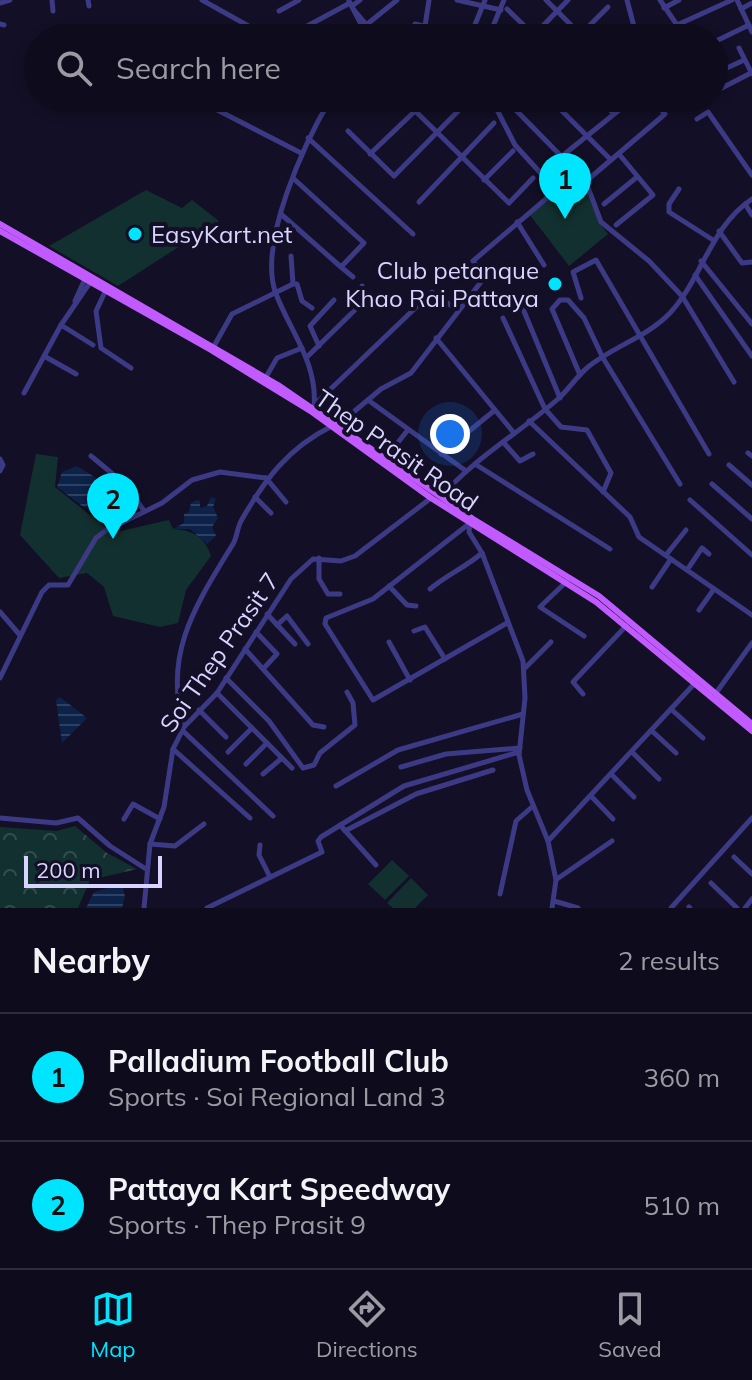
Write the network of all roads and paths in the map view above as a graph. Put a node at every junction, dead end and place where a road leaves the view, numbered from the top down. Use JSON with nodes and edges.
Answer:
{"nodes":[{"id":1,"x":10,"y":0,"type":"edge"},
{"id":2,"x":52,"y":0,"type":"edge"},
{"id":3,"x":202,"y":0,"type":"edge"},
{"id":4,"x":299,"y":0,"type":"edge"},
{"id":5,"x":360,"y":0,"type":"edge"},
{"id":6,"x":397,"y":0,"type":"edge"},
{"id":7,"x":429,"y":0,"type":"edge"},
{"id":8,"x":457,"y":0,"type":"edge"},
{"id":9,"x":504,"y":0,"type":"edge"},
{"id":10,"x":546,"y":0,"type":"edge"},
{"id":11,"x":568,"y":0,"type":"edge"},
{"id":12,"x":627,"y":0,"type":"edge"},
{"id":13,"x":660,"y":0,"type":"edge"},
{"id":14,"x":679,"y":0,"type":"edge"},
{"id":15,"x":734,"y":0,"type":"edge"},
{"id":16,"x":0,"y":3,"type":"edge"},
{"id":17,"x":752,"y":3,"type":"edge"},
{"id":18,"x":484,"y":4,"type":"edge"},
{"id":19,"x":351,"y":5,"type":"edge"},
{"id":20,"x":608,"y":7,"type":"dead end"},
{"id":21,"x":664,"y":8,"type":"junction"},
{"id":22,"x":741,"y":9,"type":"junction"},
{"id":23,"x":504,"y":10,"type":"junction"},
{"id":24,"x":53,"y":11,"type":"dead end"},
{"id":25,"x":279,"y":11,"type":"dead end"},
{"id":26,"x":557,"y":11,"type":"junction"},
{"id":27,"x":245,"y":24,"type":"edge"},
{"id":28,"x":312,"y":24,"type":"edge"},
{"id":29,"x":364,"y":24,"type":"joint"},
{"id":30,"x":425,"y":24,"type":"edge"},
{"id":31,"x":476,"y":24,"type":"edge"},
{"id":32,"x":496,"y":24,"type":"edge"},
{"id":33,"x":520,"y":24,"type":"edge"},
{"id":34,"x":546,"y":24,"type":"edge"},
{"id":35,"x":570,"y":24,"type":"edge"},
{"id":36,"x":593,"y":24,"type":"edge"},
{"id":37,"x":633,"y":24,"type":"edge"},
{"id":38,"x":676,"y":24,"type":"edge"},
{"id":39,"x":679,"y":24,"type":"edge"},
{"id":40,"x":749,"y":25,"type":"junction"},
{"id":41,"x":752,"y":32,"type":"edge"},
{"id":42,"x":728,"y":35,"type":"edge"},
{"id":43,"x":739,"y":48,"type":"dead end"},
{"id":44,"x":742,"y":61,"type":"dead end"},
{"id":45,"x":728,"y":67,"type":"edge"},
{"id":46,"x":750,"y":74,"type":"edge"},
{"id":47,"x":728,"y":85,"type":"edge"},
{"id":48,"x":221,"y":112,"type":"edge"},
{"id":49,"x":323,"y":112,"type":"edge"},
{"id":50,"x":414,"y":112,"type":"edge"},
{"id":51,"x":416,"y":112,"type":"edge"},
{"id":52,"x":457,"y":112,"type":"edge"},
{"id":53,"x":498,"y":112,"type":"edge"},
{"id":54,"x":518,"y":112,"type":"edge"},
{"id":55,"x":563,"y":112,"type":"edge"},
{"id":56,"x":616,"y":112,"type":"edge"},
{"id":57,"x":663,"y":112,"type":"edge"},
{"id":58,"x":614,"y":114,"type":"joint"},
{"id":59,"x":697,"y":119,"type":"dead end"},
{"id":60,"x":494,"y":123,"type":"dead end"},
{"id":61,"x":348,"y":131,"type":"dead end"},
{"id":62,"x":437,"y":132,"type":"junction"},
{"id":63,"x":588,"y":137,"type":"junction"},
{"id":64,"x":308,"y":138,"type":"junction"},
{"id":65,"x":513,"y":151,"type":"dead end"},
{"id":66,"x":301,"y":153,"type":"junction"},
{"id":67,"x":370,"y":154,"type":"junction"},
{"id":68,"x":619,"y":154,"type":"junction"},
{"id":69,"x":562,"y":157,"type":"junction"},
{"id":70,"x":461,"y":158,"type":"junction"},
{"id":71,"x":611,"y":160,"type":"junction"},
{"id":72,"x":546,"y":169,"type":"dead end"},
{"id":73,"x":752,"y":175,"type":"edge"},
{"id":74,"x":591,"y":177,"type":"dead end"},
{"id":75,"x":637,"y":177,"type":"junction"},
{"id":76,"x":533,"y":178,"type":"dead end"},
{"id":77,"x":294,"y":179,"type":"junction"},
{"id":78,"x":484,"y":180,"type":"junction"},
{"id":79,"x":679,"y":189,"type":"dead end"},
{"id":80,"x":556,"y":190,"type":"junction"},
{"id":81,"x":752,"y":199,"type":"edge"},
{"id":82,"x":419,"y":202,"type":"dead end"},
{"id":83,"x":604,"y":204,"type":"dead end"},
{"id":84,"x":745,"y":204,"type":"junction"},
{"id":85,"x":282,"y":215,"type":"junction"},
{"id":86,"x":752,"y":215,"type":"edge"},
{"id":87,"x":517,"y":222,"type":"junction"},
{"id":88,"x":0,"y":224,"type":"edge"},
{"id":89,"x":616,"y":225,"type":"dead end"},
{"id":90,"x":719,"y":231,"type":"junction"},
{"id":91,"x":0,"y":232,"type":"edge"},
{"id":92,"x":413,"y":234,"type":"dead end"},
{"id":93,"x":713,"y":240,"type":"junction"},
{"id":94,"x":291,"y":256,"type":"dead end"},
{"id":95,"x":701,"y":261,"type":"junction"},
{"id":96,"x":752,"y":262,"type":"edge"},
{"id":97,"x":544,"y":265,"type":"dead end"},
{"id":98,"x":341,"y":267,"type":"junction"},
{"id":99,"x":695,"y":275,"type":"junction"},
{"id":100,"x":353,"y":277,"type":"dead end"},
{"id":101,"x":87,"y":282,"type":"junction"},
{"id":102,"x":293,"y":284,"type":"junction"},
{"id":103,"x":362,"y":286,"type":"dead end"},
{"id":104,"x":105,"y":292,"type":"junction"},
{"id":105,"x":275,"y":292,"type":"junction"},
{"id":106,"x":682,"y":296,"type":"junction"},
{"id":107,"x":581,"y":298,"type":"dead end"},
{"id":108,"x":334,"y":300,"type":"dead end"},
{"id":109,"x":521,"y":304,"type":"dead end"},
{"id":110,"x":453,"y":307,"type":"dead end"},
{"id":111,"x":312,"y":308,"type":"dead end"},
{"id":112,"x":503,"y":318,"type":"dead end"},
{"id":113,"x":752,"y":324,"type":"edge"},
{"id":114,"x":61,"y":325,"type":"junction"},
{"id":115,"x":640,"y":337,"type":"junction"},
{"id":116,"x":436,"y":338,"type":"junction"},
{"id":117,"x":93,"y":345,"type":"dead end"},
{"id":118,"x":214,"y":346,"type":"junction"},
{"id":119,"x":319,"y":346,"type":"junction"},
{"id":120,"x":302,"y":348,"type":"junction"},
{"id":121,"x":44,"y":356,"type":"junction"},
{"id":122,"x":752,"y":356,"type":"edge"},
{"id":123,"x":307,"y":357,"type":"junction"},
{"id":124,"x":603,"y":358,"type":"junction"},
{"id":125,"x":131,"y":368,"type":"dead end"},
{"id":126,"x":76,"y":374,"type":"dead end"},
{"id":127,"x":580,"y":375,"type":"junction"},
{"id":128,"x":266,"y":377,"type":"junction"},
{"id":129,"x":734,"y":382,"type":"dead end"},
{"id":130,"x":24,"y":393,"type":"dead end"},
{"id":131,"x":560,"y":398,"type":"junction"},
{"id":132,"x":368,"y":400,"type":"junction"},
{"id":133,"x":313,"y":408,"type":"junction"},
{"id":134,"x":545,"y":409,"type":"junction"},
{"id":135,"x":495,"y":410,"type":"junction"},
{"id":136,"x":529,"y":421,"type":"junction"},
{"id":137,"x":335,"y":426,"type":"junction"},
{"id":138,"x":407,"y":431,"type":"junction"},
{"id":139,"x":514,"y":433,"type":"junction"},
{"id":140,"x":503,"y":442,"type":"junction"},
{"id":141,"x":441,"y":454,"type":"junction"},
{"id":142,"x":533,"y":454,"type":"dead end"},
{"id":143,"x":709,"y":454,"type":"dead end"},
{"id":144,"x":91,"y":456,"type":"dead end"},
{"id":145,"x":0,"y":459,"type":"edge"},
{"id":146,"x":385,"y":459,"type":"junction"},
{"id":147,"x":475,"y":464,"type":"junction"},
{"id":148,"x":729,"y":465,"type":"dead end"},
{"id":149,"x":0,"y":471,"type":"edge"},
{"id":150,"x":466,"y":471,"type":"junction"},
{"id":151,"x":266,"y":478,"type":"junction"},
{"id":152,"x":680,"y":484,"type":"dead end"},
{"id":153,"x":712,"y":484,"type":"dead end"},
{"id":154,"x":752,"y":485,"type":"edge"},
{"id":155,"x":603,"y":492,"type":"junction"},
{"id":156,"x":255,"y":497,"type":"junction"},
{"id":157,"x":431,"y":498,"type":"junction"},
{"id":158,"x":440,"y":498,"type":"junction"},
{"id":159,"x":690,"y":500,"type":"dead end"},
{"id":160,"x":286,"y":502,"type":"dead end"},
{"id":161,"x":144,"y":511,"type":"junction"},
{"id":162,"x":271,"y":513,"type":"dead end"},
{"id":163,"x":752,"y":519,"type":"edge"},
{"id":164,"x":470,"y":523,"type":"junction"},
{"id":165,"x":686,"y":530,"type":"dead end"},
{"id":166,"x":610,"y":549,"type":"dead end"},
{"id":167,"x":482,"y":553,"type":"junction"},
{"id":168,"x":709,"y":554,"type":"dead end"},
{"id":169,"x":752,"y":555,"type":"edge"},
{"id":170,"x":669,"y":557,"type":"junction"},
{"id":171,"x":319,"y":558,"type":"junction"},
{"id":172,"x":687,"y":570,"type":"junction"},
{"id":173,"x":566,"y":582,"type":"junction"},
{"id":174,"x":389,"y":586,"type":"junction"},
{"id":175,"x":652,"y":587,"type":"dead end"},
{"id":176,"x":430,"y":589,"type":"dead end"},
{"id":177,"x":714,"y":589,"type":"junction"},
{"id":178,"x":340,"y":594,"type":"dead end"},
{"id":179,"x":416,"y":606,"type":"dead end"},
{"id":180,"x":699,"y":610,"type":"dead end"},
{"id":181,"x":0,"y":612,"type":"edge"},
{"id":182,"x":267,"y":614,"type":"junction"},
{"id":183,"x":752,"y":615,"type":"edge"},
{"id":184,"x":507,"y":623,"type":"junction"},
{"id":185,"x":277,"y":625,"type":"junction"},
{"id":186,"x":626,"y":625,"type":"junction"},
{"id":187,"x":414,"y":631,"type":"dead end"},
{"id":188,"x":256,"y":632,"type":"junction"},
{"id":189,"x":19,"y":634,"type":"junction"},
{"id":190,"x":584,"y":636,"type":"dead end"},
{"id":191,"x":389,"y":642,"type":"dead end"},
{"id":192,"x":551,"y":642,"type":"dead end"},
{"id":193,"x":752,"y":643,"type":"edge"},
{"id":194,"x":295,"y":644,"type":"dead end"},
{"id":195,"x":308,"y":644,"type":"dead end"},
{"id":196,"x":245,"y":649,"type":"junction"},
{"id":197,"x":445,"y":659,"type":"junction"},
{"id":198,"x":263,"y":669,"type":"junction"},
{"id":199,"x":524,"y":670,"type":"junction"},
{"id":200,"x":0,"y":678,"type":"edge"},
{"id":201,"x":226,"y":678,"type":"junction"},
{"id":202,"x":410,"y":680,"type":"junction"},
{"id":203,"x":696,"y":682,"type":"junction"},
{"id":204,"x":347,"y":692,"type":"dead end"},
{"id":205,"x":217,"y":693,"type":"junction"},
{"id":206,"x":716,"y":693,"type":"junction"},
{"id":207,"x":583,"y":694,"type":"dead end"},
{"id":208,"x":671,"y":709,"type":"junction"},
{"id":209,"x":199,"y":710,"type":"junction"},
{"id":210,"x":523,"y":714,"type":"junction"},
{"id":211,"x":752,"y":724,"type":"edge"},
{"id":212,"x":324,"y":727,"type":"dead end"},
{"id":213,"x":183,"y":728,"type":"junction"},
{"id":214,"x":252,"y":728,"type":"junction"},
{"id":215,"x":652,"y":731,"type":"junction"},
{"id":216,"x":752,"y":731,"type":"edge"},
{"id":217,"x":226,"y":737,"type":"dead end"},
{"id":218,"x":703,"y":738,"type":"dead end"},
{"id":219,"x":267,"y":743,"type":"junction"},
{"id":220,"x":173,"y":749,"type":"junction"},
{"id":221,"x":519,"y":750,"type":"junction"},
{"id":222,"x":228,"y":752,"type":"dead end"},
{"id":223,"x":632,"y":752,"type":"junction"},
{"id":224,"x":676,"y":753,"type":"dead end"},
{"id":225,"x":282,"y":758,"type":"junction"},
{"id":226,"x":246,"y":764,"type":"dead end"},
{"id":227,"x":401,"y":767,"type":"dead end"},
{"id":228,"x":292,"y":768,"type":"dead end"},
{"id":229,"x":493,"y":770,"type":"dead end"},
{"id":230,"x":263,"y":774,"type":"dead end"},
{"id":231,"x":611,"y":774,"type":"junction"},
{"id":232,"x":659,"y":779,"type":"dead end"},
{"id":233,"x":336,"y":786,"type":"dead end"},
{"id":234,"x":591,"y":796,"type":"junction"},
{"id":235,"x":634,"y":797,"type":"dead end"},
{"id":236,"x":533,"y":806,"type":"junction"},
{"id":237,"x":273,"y":816,"type":"dead end"},
{"id":238,"x":0,"y":818,"type":"edge"},
{"id":239,"x":250,"y":818,"type":"dead end"},
{"id":240,"x":752,"y":818,"type":"edge"},
{"id":241,"x":124,"y":819,"type":"dead end"},
{"id":242,"x":160,"y":819,"type":"junction"},
{"id":243,"x":613,"y":819,"type":"dead end"},
{"id":244,"x":204,"y":824,"type":"dead end"},
{"id":245,"x":340,"y":825,"type":"junction"},
{"id":246,"x":345,"y":831,"type":"junction"},
{"id":247,"x":548,"y":841,"type":"junction"},
{"id":248,"x":612,"y":841,"type":"dead end"},
{"id":249,"x":150,"y":844,"type":"junction"},
{"id":250,"x":260,"y":845,"type":"dead end"},
{"id":251,"x":734,"y":857,"type":"dead end"},
{"id":252,"x":376,"y":865,"type":"dead end"},
{"id":253,"x":146,"y":869,"type":"junction"},
{"id":254,"x":752,"y":874,"type":"edge"},
{"id":255,"x":270,"y":877,"type":"junction"},
{"id":256,"x":556,"y":880,"type":"junction"},
{"id":257,"x":711,"y":883,"type":"dead end"},
{"id":258,"x":500,"y":894,"type":"dead end"},
{"id":259,"x":752,"y":899,"type":"edge"},
{"id":260,"x":554,"y":901,"type":"junction"},
{"id":261,"x":144,"y":908,"type":"edge"},
{"id":262,"x":207,"y":908,"type":"edge"},
{"id":263,"x":552,"y":908,"type":"edge"},
{"id":264,"x":578,"y":908,"type":"edge"},
{"id":265,"x":671,"y":908,"type":"edge"},
{"id":266,"x":737,"y":908,"type":"edge"},
{"id":267,"x":745,"y":908,"type":"edge"}],
"edges":[{"from":1,"to":16,"type":"street"},
{"from":2,"to":24,"type":"street"},
{"from":3,"to":27,"type":"street"},
{"from":4,"to":25,"type":"street"},
{"from":5,"to":19,"type":"street"},
{"from":6,"to":29,"type":"street"},
{"from":7,"to":30,"type":"street"},
{"from":8,"to":18,"type":"street"},
{"from":9,"to":23,"type":"street"},
{"from":10,"to":26,"type":"street"},
{"from":11,"to":26,"type":"street"},
{"from":12,"to":37,"type":"street"},
{"from":13,"to":21,"type":"street"},
{"from":14,"to":21,"type":"street"},
{"from":15,"to":22,"type":"street"},
{"from":15,"to":39,"type":"street"},
{"from":17,"to":22,"type":"street"},
{"from":18,"to":23,"type":"street"},
{"from":18,"to":31,"type":"street"},
{"from":19,"to":28,"type":"street"},
{"from":19,"to":29,"type":"street"},
{"from":20,"to":36,"type":"street"},
{"from":21,"to":38,"type":"street"},
{"from":22,"to":40,"type":"street"},
{"from":23,"to":32,"type":"street"},
{"from":23,"to":33,"type":"street"},
{"from":26,"to":34,"type":"street"},
{"from":26,"to":35,"type":"street"},
{"from":40,"to":41,"type":"street"},
{"from":40,"to":42,"type":"street"},
{"from":43,"to":46,"type":"street"},
{"from":44,"to":45,"type":"street"},
{"from":46,"to":47,"type":"street"},
{"from":48,"to":66,"type":"street"},
{"from":49,"to":64,"type":"street"},
{"from":50,"to":67,"type":"street"},
{"from":51,"to":62,"type":"street"},
{"from":52,"to":62,"type":"street"},
{"from":53,"to":80,"type":"street"},
{"from":54,"to":69,"type":"street"},
{"from":55,"to":63,"type":"street"},
{"from":56,"to":58,"type":"street"},
{"from":57,"to":68,"type":"street"},
{"from":58,"to":63,"type":"street"},
{"from":59,"to":73,"type":"street"},
{"from":60,"to":70,"type":"street"},
{"from":61,"to":67,"type":"street"},
{"from":62,"to":67,"type":"street"},
{"from":62,"to":70,"type":"street"},
{"from":63,"to":69,"type":"street"},
{"from":63,"to":71,"type":"street"},
{"from":64,"to":66,"type":"street"},
{"from":64,"to":92,"type":"street"},
{"from":65,"to":78,"type":"street"},
{"from":66,"to":77,"type":"street"},
{"from":68,"to":71,"type":"street"},
{"from":68,"to":75,"type":"street"},
{"from":69,"to":72,"type":"street"},
{"from":70,"to":78,"type":"street"},
{"from":70,"to":82,"type":"street"},
{"from":71,"to":74,"type":"street"},
{"from":75,"to":83,"type":"street"},
{"from":75,"to":89,"type":"street"},
{"from":76,"to":78,"type":"street"},
{"from":77,"to":85,"type":"street"},
{"from":77,"to":98,"type":"street"},
{"from":79,"to":93,"type":"street"},
{"from":80,"to":87,"type":"street"},
{"from":80,"to":106,"type":"street"},
{"from":81,"to":84,"type":"street"},
{"from":84,"to":86,"type":"street"},
{"from":84,"to":90,"type":"street"},
{"from":85,"to":98,"type":"street"},
{"from":85,"to":105,"type":"street"},
{"from":87,"to":97,"type":"street"},
{"from":87,"to":116,"type":"street"},
{"from":88,"to":118,"type":"main road","name":"Thep Prasit Road"},
{"from":90,"to":93,"type":"street"},
{"from":90,"to":96,"type":"street"},
{"from":91,"to":101,"type":"main road","name":"Thep Prasit Road"},
{"from":93,"to":95,"type":"street"},
{"from":94,"to":102,"type":"street"},
{"from":95,"to":99,"type":"street"},
{"from":95,"to":113,"type":"street"},
{"from":98,"to":100,"type":"street"},
{"from":99,"to":106,"type":"street"},
{"from":99,"to":122,"type":"street"},
{"from":101,"to":104,"type":"main road","name":"Thep Prasit Road"},
{"from":101,"to":114,"type":"street"},
{"from":102,"to":105,"type":"street"},
{"from":102,"to":111,"type":"street"},
{"from":103,"to":119,"type":"street"},
{"from":104,"to":125,"type":"street"},
{"from":104,"to":133,"type":"main road","name":"Thep Prasit Road"},
{"from":105,"to":118,"type":"street"},
{"from":105,"to":120,"type":"street"},
{"from":106,"to":115,"type":"street"},
{"from":106,"to":129,"type":"street"},
{"from":107,"to":115,"type":"street"},
{"from":108,"to":119,"type":"street"},
{"from":109,"to":131,"type":"street"},
{"from":110,"to":133,"type":"street"},
{"from":112,"to":134,"type":"street"},
{"from":114,"to":117,"type":"street"},
{"from":114,"to":121,"type":"street"},
{"from":115,"to":124,"type":"street"},
{"from":115,"to":143,"type":"street"},
{"from":116,"to":132,"type":"street"},
{"from":116,"to":135,"type":"street"},
{"from":118,"to":128,"type":"main road","name":"Thep Prasit Road"},
{"from":119,"to":123,"type":"street"},
{"from":120,"to":123,"type":"street"},
{"from":120,"to":128,"type":"street"},
{"from":121,"to":126,"type":"street"},
{"from":121,"to":130,"type":"street"},
{"from":123,"to":133,"type":"street"},
{"from":124,"to":127,"type":"street"},
{"from":124,"to":127,"type":"street"},
{"from":124,"to":152,"type":"street"},
{"from":127,"to":131,"type":"street"},
{"from":128,"to":133,"type":"main road","name":"Thep Prasit Road"},
{"from":131,"to":134,"type":"street"},
{"from":132,"to":137,"type":"street"},
{"from":132,"to":138,"type":"street"},
{"from":133,"to":137,"type":"main road","name":"Thep Prasit Road"},
{"from":134,"to":136,"type":"street"},
{"from":134,"to":155,"type":"street"},
{"from":135,"to":139,"type":"street"},
{"from":135,"to":141,"type":"street"},
{"from":136,"to":139,"type":"street"},
{"from":136,"to":155,"type":"street"},
{"from":137,"to":146,"type":"main road","name":"Thep Prasit Road"},
{"from":137,"to":151,"type":"street"},
{"from":137,"to":157,"type":"main road","name":"Thep Prasit Road"},
{"from":138,"to":141,"type":"street"},
{"from":138,"to":146,"type":"street"},
{"from":139,"to":140,"type":"street"},
{"from":140,"to":142,"type":"street"},
{"from":140,"to":147,"type":"street"},
{"from":141,"to":150,"type":"street"},
{"from":144,"to":161,"type":"street"},
{"from":145,"to":149,"type":"street"},
{"from":146,"to":158,"type":"main road","name":"Thep Prasit Road"},
{"from":147,"to":150,"type":"street"},
{"from":147,"to":166,"type":"street"},
{"from":148,"to":154,"type":"street"},
{"from":150,"to":158,"type":"street"},
{"from":151,"to":156,"type":"street"},
{"from":151,"to":160,"type":"street"},
{"from":151,"to":161,"type":"street"},
{"from":153,"to":163,"type":"street"},
{"from":155,"to":170,"type":"street"},
{"from":156,"to":162,"type":"street"},
{"from":156,"to":213,"type":"street"},
{"from":157,"to":158,"type":"main road"},
{"from":157,"to":164,"type":"main road","name":"Thep Prasit Road"},
{"from":157,"to":171,"type":"street"},
{"from":158,"to":206,"type":"main road","name":"Thep Prasit Road"},
{"from":159,"to":169,"type":"street"},
{"from":161,"to":189,"type":"street"},
{"from":164,"to":167,"type":"street"},
{"from":164,"to":173,"type":"main road","name":"Thep Prasit Road"},
{"from":164,"to":174,"type":"street"},
{"from":165,"to":170,"type":"street"},
{"from":167,"to":176,"type":"street"},
{"from":167,"to":184,"type":"street"},
{"from":168,"to":172,"type":"street"},
{"from":170,"to":172,"type":"street"},
{"from":170,"to":175,"type":"street"},
{"from":171,"to":178,"type":"street"},
{"from":171,"to":182,"type":"street","name":"Soi Thep Prasit 7"},
{"from":172,"to":177,"type":"street"},
{"from":173,"to":186,"type":"main road","name":"Thep Prasit Road"},
{"from":173,"to":190,"type":"street"},
{"from":174,"to":179,"type":"street"},
{"from":174,"to":202,"type":"street"},
{"from":177,"to":180,"type":"street"},
{"from":177,"to":183,"type":"street"},
{"from":181,"to":189,"type":"street"},
{"from":182,"to":185,"type":"street"},
{"from":182,"to":188,"type":"street","name":"Soi Thep Prasit 7"},
{"from":184,"to":197,"type":"street"},
{"from":184,"to":199,"type":"street"},
{"from":185,"to":194,"type":"street"},
{"from":185,"to":195,"type":"street"},
{"from":186,"to":203,"type":"main road","name":"Thep Prasit Road"},
{"from":186,"to":207,"type":"street"},
{"from":187,"to":197,"type":"street"},
{"from":188,"to":196,"type":"street","name":"Soi Thep Prasit 7"},
{"from":188,"to":198,"type":"street"},
{"from":189,"to":200,"type":"street"},
{"from":191,"to":202,"type":"street"},
{"from":192,"to":199,"type":"street"},
{"from":193,"to":206,"type":"street"},
{"from":196,"to":198,"type":"street"},
{"from":196,"to":201,"type":"street","name":"Soi Thep Prasit 7"},
{"from":197,"to":202,"type":"street"},
{"from":198,"to":212,"type":"street"},
{"from":199,"to":210,"type":"street"},
{"from":201,"to":204,"type":"street"},
{"from":201,"to":205,"type":"street","name":"Soi Thep Prasit 7"},
{"from":203,"to":208,"type":"street"},
{"from":203,"to":216,"type":"main road","name":"Thep Prasit Road"},
{"from":205,"to":209,"type":"street","name":"Soi Thep Prasit 7"},
{"from":205,"to":214,"type":"street"},
{"from":206,"to":211,"type":"main road","name":"Thep Prasit Road"},
{"from":208,"to":215,"type":"street"},
{"from":208,"to":218,"type":"street"},
{"from":209,"to":213,"type":"street","name":"Soi Thep Prasit 7"},
{"from":209,"to":217,"type":"street"},
{"from":210,"to":221,"type":"street"},
{"from":210,"to":233,"type":"street"},
{"from":213,"to":220,"type":"street","name":"Soi Thep Prasit 7"},
{"from":213,"to":237,"type":"street"},
{"from":214,"to":219,"type":"street"},
{"from":214,"to":222,"type":"street"},
{"from":215,"to":223,"type":"street"},
{"from":215,"to":224,"type":"street"},
{"from":219,"to":225,"type":"street"},
{"from":219,"to":226,"type":"street"},
{"from":220,"to":239,"type":"street"},
{"from":220,"to":242,"type":"street","name":"Soi Thep Prasit 7"},
{"from":221,"to":227,"type":"street"},
{"from":221,"to":236,"type":"street"},
{"from":221,"to":245,"type":"street"},
{"from":223,"to":231,"type":"street"},
{"from":223,"to":232,"type":"street"},
{"from":225,"to":228,"type":"street"},
{"from":225,"to":230,"type":"street"},
{"from":229,"to":246,"type":"street"},
{"from":231,"to":234,"type":"street"},
{"from":231,"to":235,"type":"street"},
{"from":234,"to":243,"type":"street"},
{"from":234,"to":247,"type":"street"},
{"from":236,"to":247,"type":"street"},
{"from":236,"to":258,"type":"street"},
{"from":238,"to":253,"type":"street"},
{"from":240,"to":265,"type":"street"},
{"from":241,"to":242,"type":"street"},
{"from":242,"to":249,"type":"street","name":"Soi Thep Prasit 7"},
{"from":244,"to":249,"type":"street"},
{"from":245,"to":246,"type":"street"},
{"from":245,"to":255,"type":"street"},
{"from":246,"to":252,"type":"street"},
{"from":247,"to":256,"type":"street"},
{"from":248,"to":256,"type":"street"},
{"from":249,"to":253,"type":"street","name":"Soi Thep Prasit 7"},
{"from":250,"to":255,"type":"street"},
{"from":251,"to":254,"type":"street"},
{"from":253,"to":261,"type":"street","name":"Soi Thep Prasit 7"},
{"from":255,"to":262,"type":"street"},
{"from":256,"to":260,"type":"street"},
{"from":257,"to":266,"type":"street"},
{"from":259,"to":267,"type":"street"},
{"from":260,"to":263,"type":"street"},
{"from":260,"to":264,"type":"street"}]}
